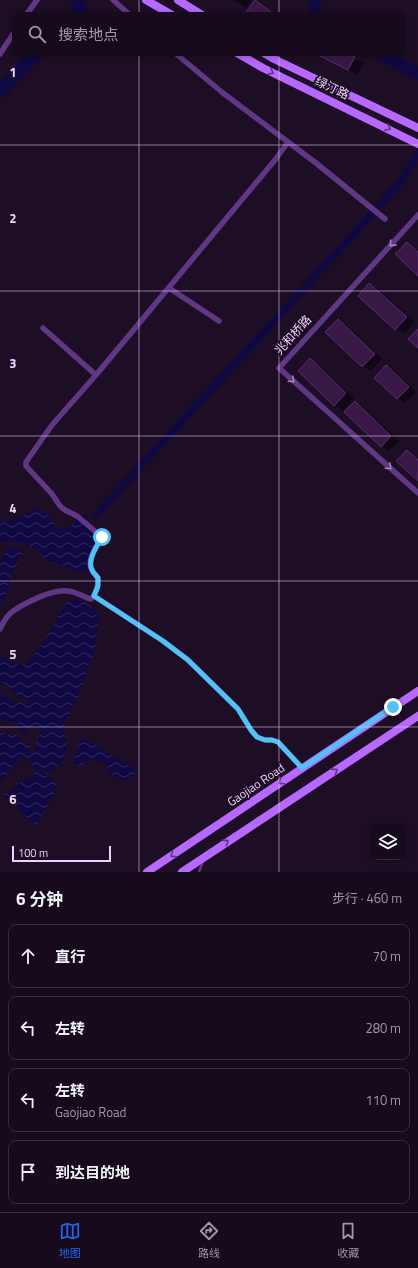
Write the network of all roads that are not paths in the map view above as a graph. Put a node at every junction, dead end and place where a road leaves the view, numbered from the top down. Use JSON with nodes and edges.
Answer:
{"nodes":[{"id":1,"x":37,"y":0,"type":"edge"},
{"id":2,"x":112,"y":0,"type":"edge"},
{"id":3,"x":146,"y":0,"type":"edge"},
{"id":4,"x":178,"y":0,"type":"edge"},
{"id":5,"x":28,"y":12,"type":"edge"},
{"id":6,"x":126,"y":12,"type":"edge"},
{"id":7,"x":167,"y":12,"type":"edge"},
{"id":8,"x":197,"y":12,"type":"edge"},
{"id":9,"x":12,"y":36,"type":"edge"},
{"id":10,"x":0,"y":54,"type":"edge"},
{"id":11,"x":179,"y":56,"type":"edge"},
{"id":12,"x":242,"y":56,"type":"edge"},
{"id":13,"x":269,"y":56,"type":"edge"},
{"id":14,"x":418,"y":128,"type":"edge"},
{"id":15,"x":288,"y":142,"type":"junction"},
{"id":16,"x":418,"y":144,"type":"edge"},
{"id":17,"x":418,"y":215,"type":"edge"},
{"id":18,"x":385,"y":220,"type":"dead end"},
{"id":19,"x":169,"y":288,"type":"junction"},
{"id":20,"x":219,"y":321,"type":"dead end"},
{"id":21,"x":43,"y":328,"type":"dead end"},
{"id":22,"x":96,"y":375,"type":"junction"},
{"id":23,"x":418,"y":493,"type":"edge"},
{"id":24,"x":94,"y":596,"type":"junction"},
{"id":25,"x":0,"y":630,"type":"edge"},
{"id":26,"x":418,"y":691,"type":"edge"},
{"id":27,"x":418,"y":716,"type":"edge"},
{"id":28,"x":302,"y":768,"type":"junction"},
{"id":29,"x":205,"y":857,"type":"junction"},
{"id":30,"x":147,"y":872,"type":"edge"},
{"id":31,"x":182,"y":872,"type":"edge"},
{"id":32,"x":199,"y":872,"type":"edge"}],
"edges":[{"from":1,"to":5,"type":"street"},
{"from":2,"to":6,"type":"street"},
{"from":3,"to":7,"type":"main road"},
{"from":4,"to":8,"type":"main road"},
{"from":9,"to":10,"type":"street"},
{"from":11,"to":15,"type":"street"},
{"from":12,"to":16,"type":"main road","name":"绿汀路","one_way":true},
{"from":13,"to":14,"type":"main road","name":"绿汀路"},
{"from":15,"to":18,"type":"street"},
{"from":15,"to":19,"type":"street"},
{"from":17,"to":23,"type":"street","name":"兆和桥路","one_way":true},
{"from":19,"to":20,"type":"street"},
{"from":19,"to":22,"type":"street"},
{"from":21,"to":22,"type":"street"},
{"from":22,"to":24,"type":"street"},
{"from":24,"to":25,"type":"street"},
{"from":24,"to":28,"type":"street"},
{"from":26,"to":28,"type":"main road","name":"Gaojiao Road"},
{"from":29,"to":27,"type":"main road","one_way":true},
{"from":28,"to":30,"type":"main road","name":"Gaojiao Road","one_way":true},
{"from":29,"to":31,"type":"main road"},
{"from":29,"to":32,"type":"lane"}]}
